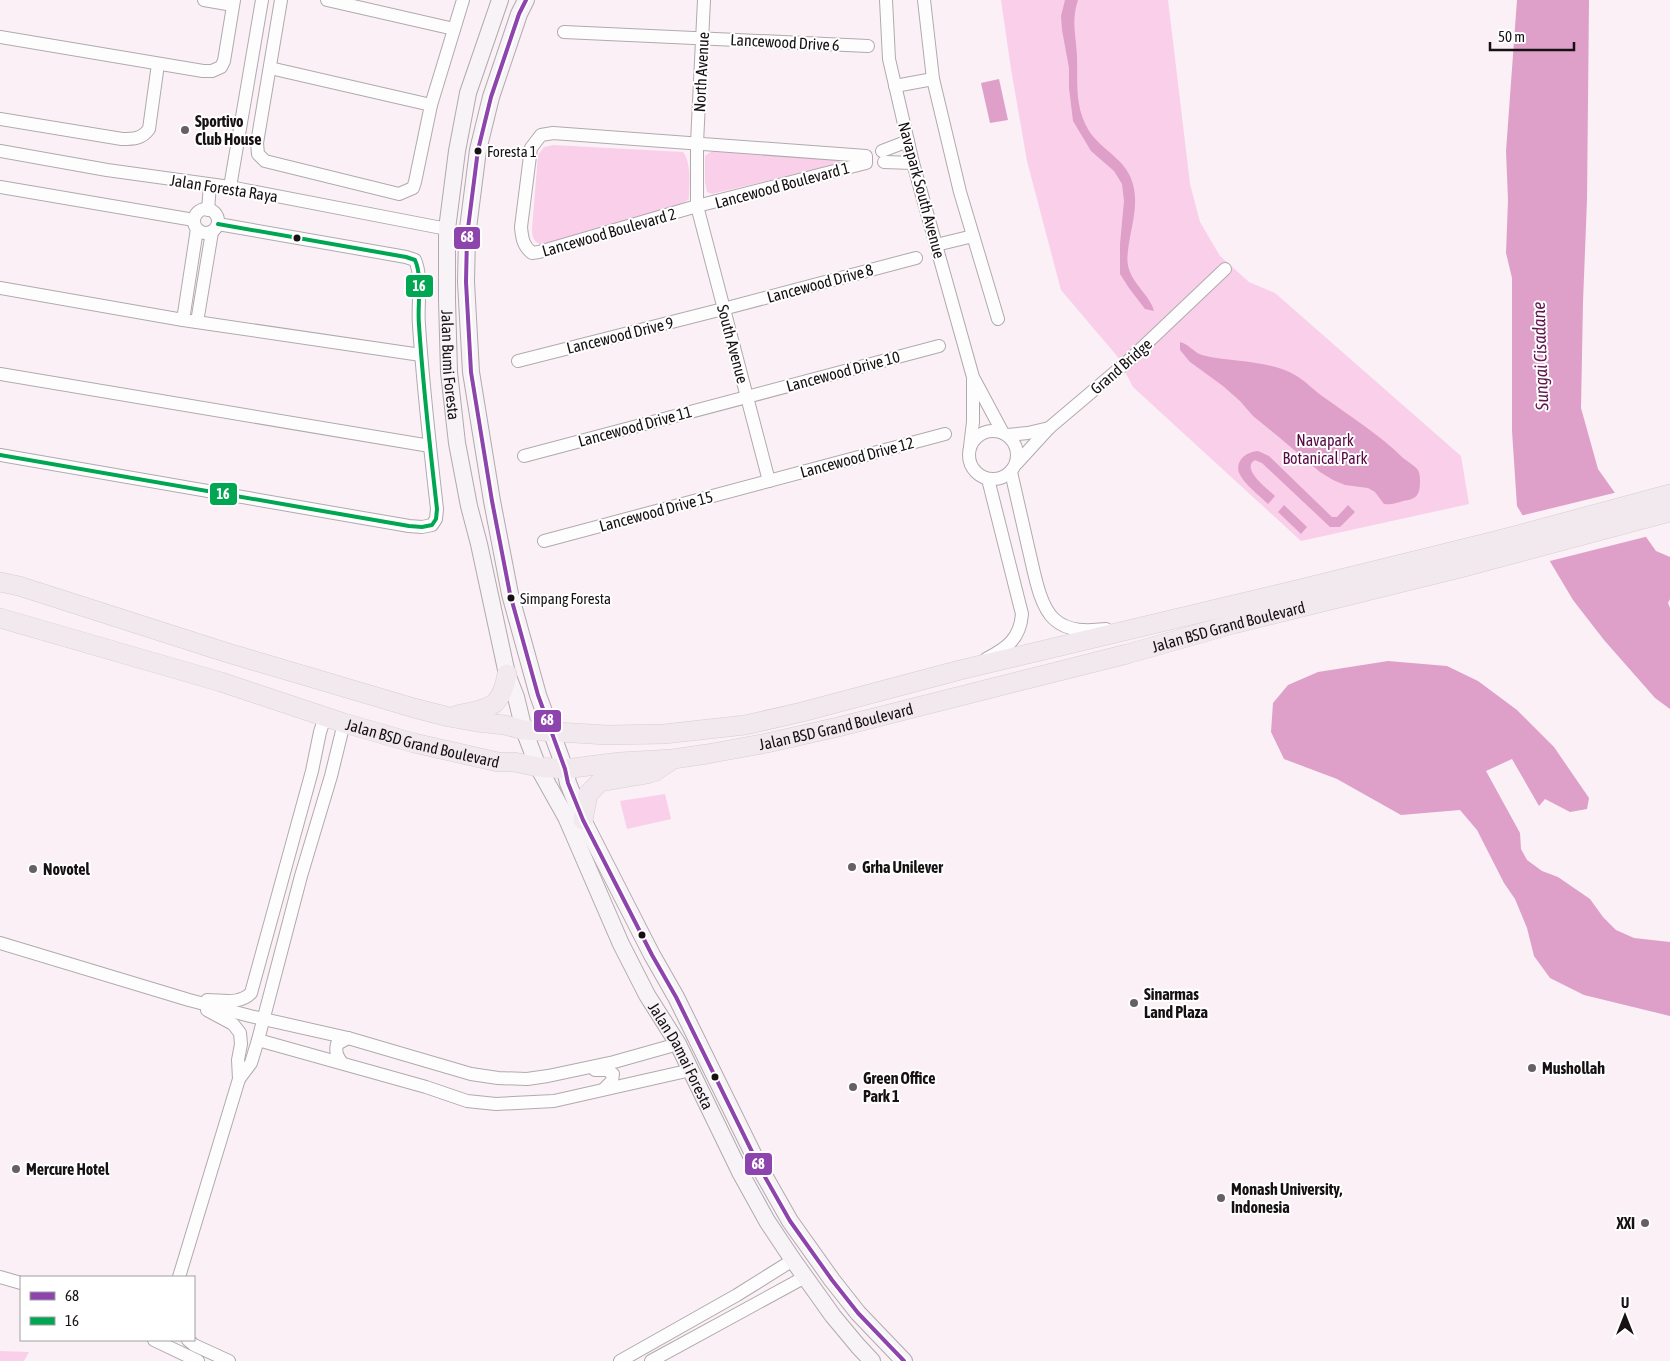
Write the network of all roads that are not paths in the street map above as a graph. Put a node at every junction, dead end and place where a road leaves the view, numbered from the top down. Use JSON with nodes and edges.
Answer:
{"nodes":[{"id":1,"x":204,"y":0,"type":"edge"},
{"id":2,"x":262,"y":0,"type":"edge"},
{"id":3,"x":281,"y":0,"type":"edge"},
{"id":4,"x":327,"y":0,"type":"edge"},
{"id":5,"x":463,"y":0,"type":"edge"},
{"id":6,"x":704,"y":0,"type":"edge"},
{"id":7,"x":886,"y":0,"type":"edge"},
{"id":8,"x":924,"y":0,"type":"edge"},
{"id":9,"x":234,"y":2,"type":"edge"},
{"id":10,"x":499,"y":2,"type":"edge"},
{"id":11,"x":522,"y":7,"type":"edge"},
{"id":12,"x":454,"y":29,"type":"junction"},
{"id":13,"x":564,"y":32,"type":"dead end"},
{"id":14,"x":0,"y":37,"type":"edge"},
{"id":15,"x":702,"y":38,"type":"junction"},
{"id":16,"x":868,"y":46,"type":"dead end"},
{"id":17,"x":158,"y":64,"type":"junction"},
{"id":18,"x":270,"y":68,"type":"junction"},
{"id":19,"x":933,"y":79,"type":"junction"},
{"id":20,"x":895,"y":86,"type":"junction"},
{"id":21,"x":431,"y":106,"type":"junction"},
{"id":22,"x":0,"y":119,"type":"edge"},
{"id":23,"x":908,"y":141,"type":"junction"},
{"id":24,"x":697,"y":143,"type":"junction"},
{"id":25,"x":0,"y":151,"type":"edge"},
{"id":26,"x":914,"y":163,"type":"junction"},
{"id":27,"x":210,"y":185,"type":"junction"},
{"id":28,"x":230,"y":187,"type":"junction"},
{"id":29,"x":0,"y":188,"type":"edge"},
{"id":30,"x":697,"y":206,"type":"junction"},
{"id":31,"x":208,"y":210,"type":"junction"},
{"id":32,"x":196,"y":224,"type":"junction"},
{"id":33,"x":215,"y":228,"type":"junction"},
{"id":34,"x":447,"y":229,"type":"junction"},
{"id":35,"x":973,"y":236,"type":"junction"},
{"id":36,"x":936,"y":245,"type":"junction"},
{"id":37,"x":916,"y":258,"type":"dead end"},
{"id":38,"x":1225,"y":269,"type":"dead end"},
{"id":39,"x":0,"y":288,"type":"edge"},
{"id":40,"x":723,"y":309,"type":"junction"},
{"id":41,"x":998,"y":319,"type":"dead end"},
{"id":42,"x":183,"y":320,"type":"junction"},
{"id":43,"x":197,"y":322,"type":"junction"},
{"id":44,"x":939,"y":346,"type":"dead end"},
{"id":45,"x":421,"y":355,"type":"junction"},
{"id":46,"x":518,"y":361,"type":"dead end"},
{"id":47,"x":0,"y":374,"type":"edge"},
{"id":48,"x":974,"y":377,"type":"junction"},
{"id":49,"x":746,"y":396,"type":"junction"},
{"id":50,"x":1049,"y":428,"type":"junction"},
{"id":51,"x":945,"y":434,"type":"dead end"},
{"id":52,"x":1005,"y":434,"type":"junction"},
{"id":53,"x":430,"y":446,"type":"junction"},
{"id":54,"x":969,"y":450,"type":"junction"},
{"id":55,"x":0,"y":455,"type":"edge"},
{"id":56,"x":524,"y":456,"type":"dead end"},
{"id":57,"x":1014,"y":468,"type":"junction"},
{"id":58,"x":988,"y":479,"type":"junction"},
{"id":59,"x":769,"y":481,"type":"junction"},
{"id":60,"x":1670,"y":494,"type":"edge"},
{"id":61,"x":1670,"y":512,"type":"edge"},
{"id":62,"x":1023,"y":528,"type":"junction"},
{"id":63,"x":1002,"y":534,"type":"junction"},
{"id":64,"x":544,"y":541,"type":"dead end"},
{"id":65,"x":1032,"y":565,"type":"junction"},
{"id":66,"x":1011,"y":571,"type":"junction"},
{"id":67,"x":0,"y":582,"type":"edge"},
{"id":68,"x":1300,"y":598,"type":"junction"},
{"id":69,"x":0,"y":618,"type":"edge"},
{"id":70,"x":1150,"y":624,"type":"junction"},
{"id":71,"x":960,"y":670,"type":"junction"},
{"id":72,"x":507,"y":674,"type":"junction"},
{"id":73,"x":326,"y":717,"type":"junction"},
{"id":74,"x":448,"y":717,"type":"junction"},
{"id":75,"x":344,"y":723,"type":"junction"},
{"id":76,"x":524,"y":730,"type":"junction"},
{"id":77,"x":552,"y":732,"type":"junction"},
{"id":78,"x":673,"y":759,"type":"junction"},
{"id":79,"x":538,"y":767,"type":"junction"},
{"id":80,"x":565,"y":769,"type":"junction"},
{"id":81,"x":312,"y":771,"type":"junction"},
{"id":82,"x":331,"y":776,"type":"junction"},
{"id":83,"x":582,"y":820,"type":"junction"},
{"id":84,"x":0,"y":942,"type":"edge"},
{"id":85,"x":189,"y":1000,"type":"junction"},
{"id":86,"x":262,"y":1019,"type":"junction"},
{"id":87,"x":348,"y":1038,"type":"junction"},
{"id":88,"x":258,"y":1040,"type":"junction"},
{"id":89,"x":678,"y":1044,"type":"junction"},
{"id":90,"x":342,"y":1063,"type":"junction"},
{"id":91,"x":575,"y":1070,"type":"junction"},
{"id":92,"x":691,"y":1070,"type":"junction"},
{"id":93,"x":239,"y":1079,"type":"junction"},
{"id":94,"x":604,"y":1089,"type":"junction"},
{"id":95,"x":793,"y":1260,"type":"junction"},
{"id":96,"x":181,"y":1275,"type":"edge"},
{"id":97,"x":0,"y":1277,"type":"edge"},
{"id":98,"x":805,"y":1277,"type":"junction"},
{"id":99,"x":20,"y":1282,"type":"edge"},
{"id":100,"x":737,"y":1295,"type":"junction"},
{"id":101,"x":745,"y":1309,"type":"junction"},
{"id":102,"x":158,"y":1341,"type":"edge"},
{"id":103,"x":192,"y":1350,"type":"edge"},
{"id":104,"x":229,"y":1361,"type":"edge"},
{"id":105,"x":620,"y":1361,"type":"edge"},
{"id":106,"x":651,"y":1361,"type":"edge"},
{"id":107,"x":872,"y":1361,"type":"edge"},
{"id":108,"x":904,"y":1361,"type":"edge"}],
"edges":[{"from":1,"to":9,"type":"street"},
{"from":2,"to":28,"type":"street"},
{"from":3,"to":18,"type":"street"},
{"from":4,"to":12,"type":"street"},
{"from":5,"to":12,"type":"street"},
{"from":6,"to":15,"type":"street","name":"North Avenue"},
{"from":7,"to":20,"type":"street","name":"Navapark South Avenue"},
{"from":8,"to":19,"type":"street"},
{"from":9,"to":17,"type":"street"},
{"from":10,"to":11,"type":"main road"},
{"from":10,"to":34,"type":"main road","name":"Jalan Bumi Foresta"},
{"from":11,"to":77,"type":"main road","name":"Jalan Bumi Foresta"},
{"from":12,"to":21,"type":"street"},
{"from":13,"to":15,"type":"street","name":"Lancewood Drive 6"},
{"from":14,"to":17,"type":"street"},
{"from":15,"to":16,"type":"street","name":"Lancewood Drive 6"},
{"from":15,"to":24,"type":"street","name":"North Avenue"},
{"from":17,"to":22,"type":"street"},
{"from":18,"to":21,"type":"street"},
{"from":18,"to":21,"type":"street"},
{"from":19,"to":20,"type":"street"},
{"from":19,"to":35,"type":"street"},
{"from":20,"to":23,"type":"street","name":"Navapark South Avenue"},
{"from":23,"to":26,"type":"street","name":"Navapark South Avenue"},
{"from":23,"to":26,"type":"street"},
{"from":24,"to":30,"type":"street","name":"North Avenue"},
{"from":24,"to":30,"type":"street","name":"Lancewood Boulevard 1"},
{"from":24,"to":30,"type":"street","name":"Lancewood Boulevard 2"},
{"from":25,"to":27,"type":"street","name":"Jalan Foresta Raya"},
{"from":26,"to":36,"type":"street","name":"Navapark South Avenue"},
{"from":27,"to":28,"type":"street","name":"Jalan Foresta Raya"},
{"from":27,"to":31,"type":"street"},
{"from":28,"to":34,"type":"street","name":"Jalan Foresta Raya"},
{"from":29,"to":32,"type":"street"},
{"from":30,"to":40,"type":"street","name":"South Avenue"},
{"from":31,"to":32,"type":"street"},
{"from":31,"to":33,"type":"street"},
{"from":32,"to":33,"type":"street"},
{"from":32,"to":42,"type":"street"},
{"from":33,"to":43,"type":"street"},
{"from":33,"to":45,"type":"street"},
{"from":34,"to":72,"type":"main road","name":"Jalan Bumi Foresta"},
{"from":35,"to":36,"type":"street"},
{"from":35,"to":41,"type":"street"},
{"from":36,"to":48,"type":"street","name":"Navapark South Avenue"},
{"from":37,"to":40,"type":"street","name":"Lancewood Drive 8"},
{"from":38,"to":50,"type":"street","name":"Grand Bridge"},
{"from":39,"to":42,"type":"street"},
{"from":40,"to":46,"type":"street","name":"Lancewood Drive 9"},
{"from":40,"to":49,"type":"street","name":"South Avenue"},
{"from":42,"to":43,"type":"street"},
{"from":43,"to":45,"type":"street"},
{"from":44,"to":49,"type":"street","name":"Lancewood Drive 10"},
{"from":45,"to":53,"type":"street"},
{"from":47,"to":53,"type":"street"},
{"from":48,"to":52,"type":"street","name":"Navapark South Avenue"},
{"from":48,"to":54,"type":"street","name":"Navapark South Avenue"},
{"from":49,"to":56,"type":"street","name":"Lancewood Drive 11"},
{"from":49,"to":59,"type":"street","name":"South Avenue"},
{"from":50,"to":52,"type":"street"},
{"from":50,"to":57,"type":"street","name":"Grand Bridge"},
{"from":51,"to":59,"type":"street","name":"Lancewood Drive 12"},
{"from":52,"to":54,"type":"street"},
{"from":52,"to":57,"type":"street"},
{"from":53,"to":55,"type":"street"},
{"from":54,"to":58,"type":"street"},
{"from":57,"to":58,"type":"street"},
{"from":57,"to":62,"type":"street"},
{"from":58,"to":63,"type":"street"},
{"from":59,"to":64,"type":"street","name":"Lancewood Drive 15"},
{"from":60,"to":68,"type":"main road","name":"Jalan BSD Grand Boulevard"},
{"from":61,"to":68,"type":"main road","name":"Jalan BSD Grand Boulevard"},
{"from":62,"to":63,"type":"street"},
{"from":62,"to":65,"type":"street"},
{"from":63,"to":66,"type":"street"},
{"from":65,"to":66,"type":"street"},
{"from":65,"to":70,"type":"street"},
{"from":66,"to":71,"type":"street"},
{"from":67,"to":74,"type":"main road","name":"Jalan BSD Grand Boulevard"},
{"from":68,"to":70,"type":"main road","name":"Jalan BSD Grand Boulevard"},
{"from":68,"to":78,"type":"main road","name":"Jalan BSD Grand Boulevard"},
{"from":69,"to":73,"type":"main road","name":"Jalan BSD Grand Boulevard"},
{"from":70,"to":71,"type":"main road","name":"Jalan BSD Grand Boulevard"},
{"from":71,"to":77,"type":"main road","name":"Jalan BSD Grand Boulevard"},
{"from":72,"to":74,"type":"main road"},
{"from":72,"to":76,"type":"main road","name":"Jalan Bumi Foresta"},
{"from":73,"to":75,"type":"main road","name":"Jalan BSD Grand Boulevard"},
{"from":73,"to":81,"type":"street"},
{"from":74,"to":76,"type":"main road","name":"Jalan BSD Grand Boulevard"},
{"from":75,"to":79,"type":"main road","name":"Jalan BSD Grand Boulevard"},
{"from":75,"to":82,"type":"street"},
{"from":76,"to":77,"type":"main road","name":"Jalan BSD Grand Boulevard"},
{"from":76,"to":79,"type":"main road","name":"Jalan Damai Foresta"},
{"from":77,"to":80,"type":"main road","name":"Jalan Damai Foresta"},
{"from":78,"to":80,"type":"main road","name":"Jalan BSD Grand Boulevard"},
{"from":78,"to":83,"type":"main road"},
{"from":79,"to":80,"type":"main road","name":"Jalan BSD Grand Boulevard"},
{"from":79,"to":89,"type":"main road","name":"Jalan Damai Foresta"},
{"from":80,"to":83,"type":"main road","name":"Jalan Damai Foresta"},
{"from":81,"to":82,"type":"street"},
{"from":81,"to":85,"type":"street"},
{"from":82,"to":86,"type":"street"},
{"from":83,"to":108,"type":"main road","name":"Jalan Damai Foresta"},
{"from":84,"to":85,"type":"street"},
{"from":85,"to":86,"type":"street"},
{"from":85,"to":93,"type":"street"},
{"from":86,"to":87,"type":"street"},
{"from":86,"to":88,"type":"street"},
{"from":87,"to":90,"type":"street"},
{"from":87,"to":91,"type":"street"},
{"from":88,"to":90,"type":"street"},
{"from":88,"to":93,"type":"street"},
{"from":89,"to":91,"type":"street"},
{"from":89,"to":92,"type":"main road","name":"Jalan Damai Foresta"},
{"from":90,"to":94,"type":"street"},
{"from":91,"to":94,"type":"street"},
{"from":92,"to":94,"type":"street"},
{"from":92,"to":95,"type":"main road","name":"Jalan Damai Foresta"},
{"from":93,"to":96,"type":"street"},
{"from":95,"to":98,"type":"main road","name":"Jalan Damai Foresta"},
{"from":95,"to":100,"type":"street"},
{"from":97,"to":99,"type":"street"},
{"from":98,"to":101,"type":"street"},
{"from":98,"to":107,"type":"main road","name":"Jalan Damai Foresta"},
{"from":100,"to":101,"type":"street"},
{"from":100,"to":105,"type":"street"},
{"from":101,"to":106,"type":"street"},
{"from":102,"to":103,"type":"street"},
{"from":103,"to":104,"type":"street"}]}
